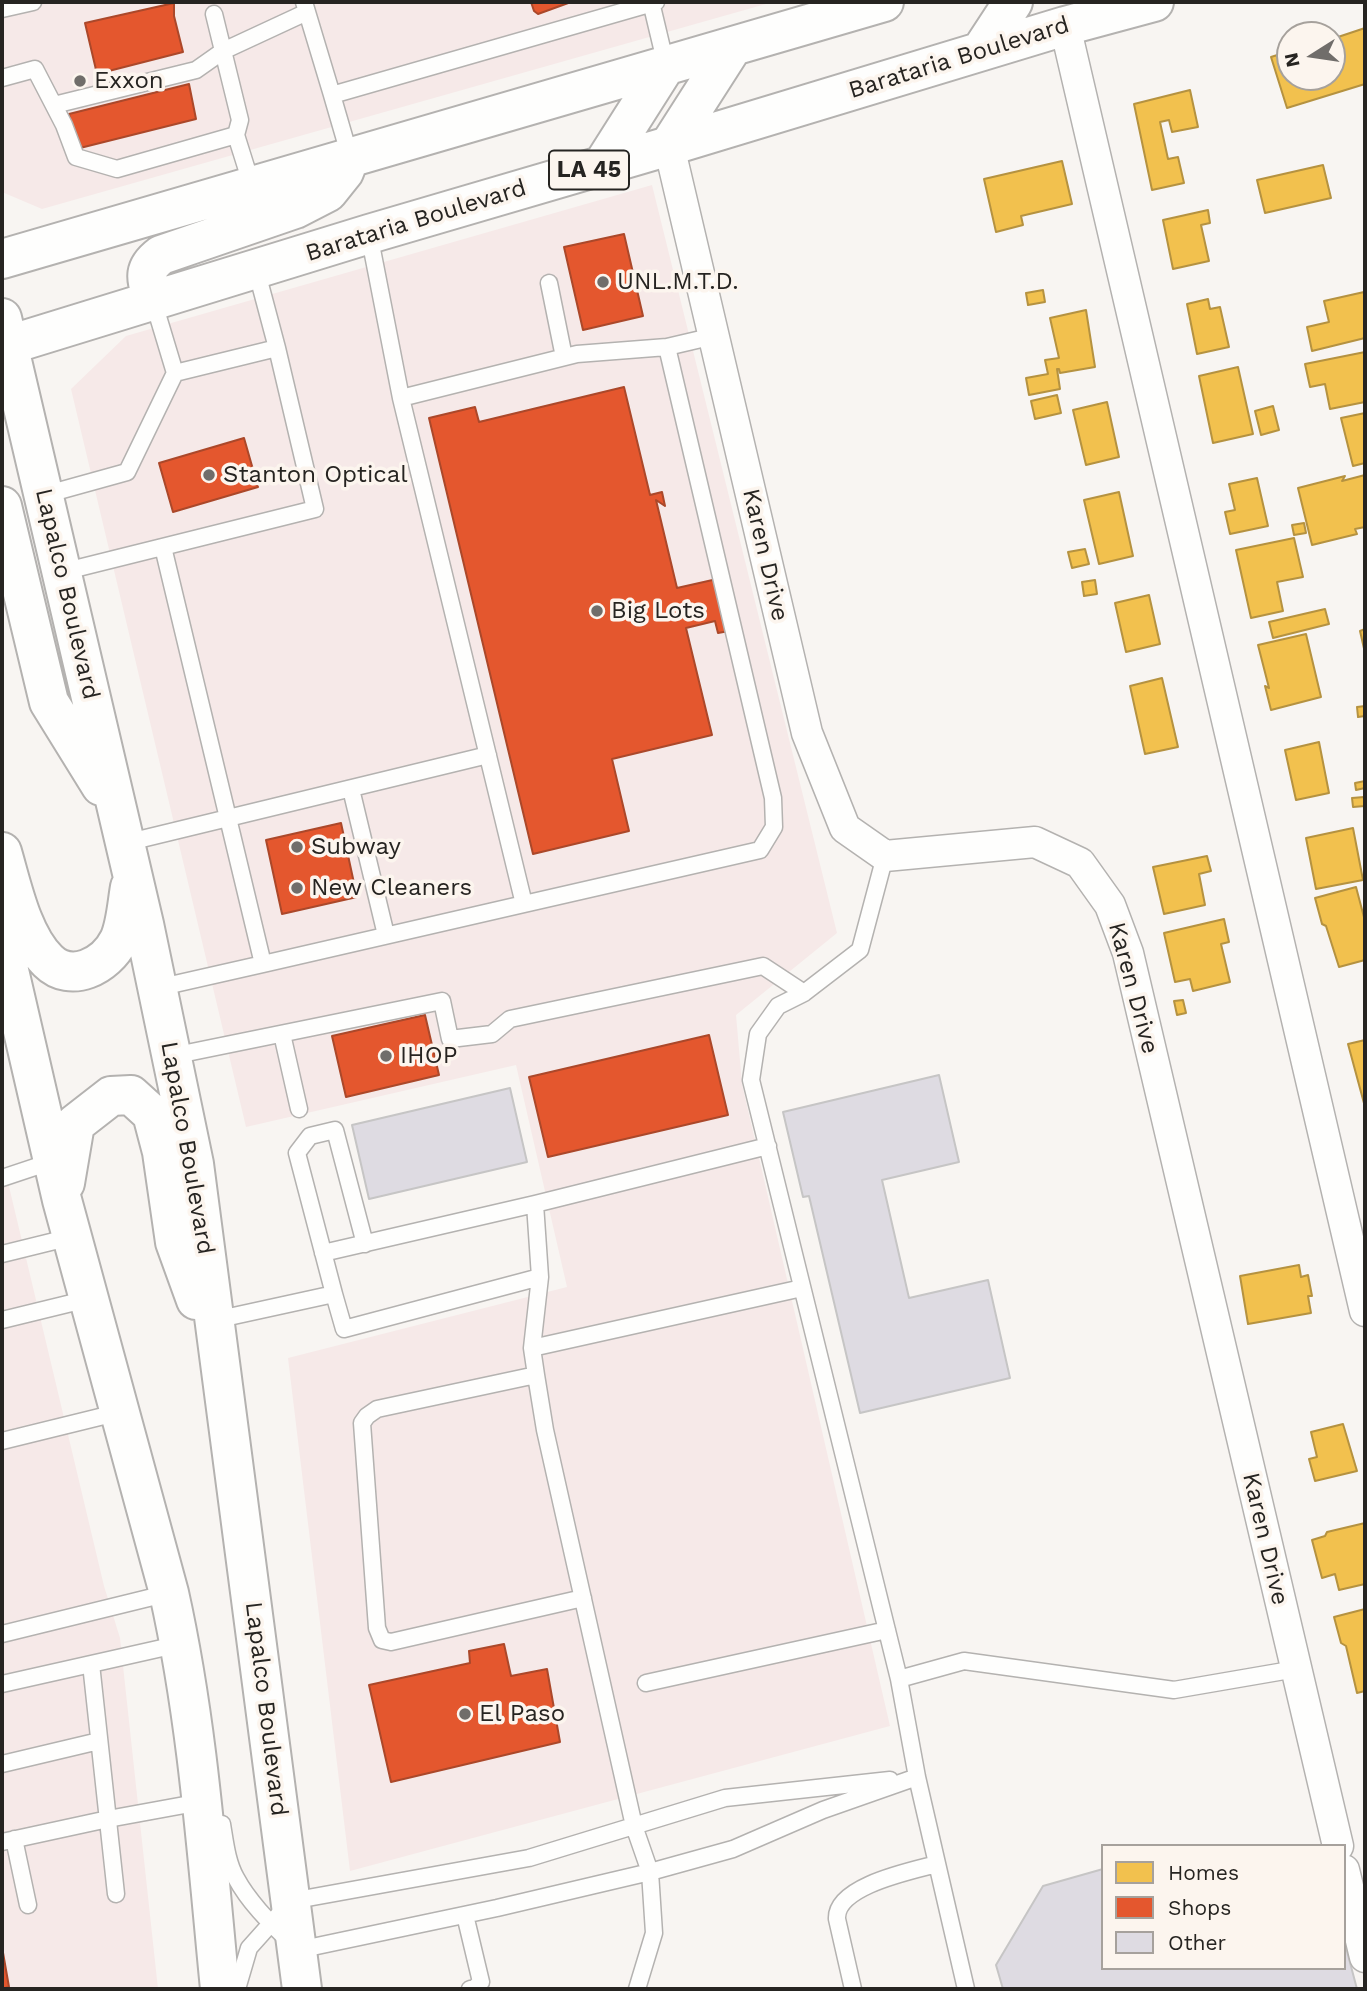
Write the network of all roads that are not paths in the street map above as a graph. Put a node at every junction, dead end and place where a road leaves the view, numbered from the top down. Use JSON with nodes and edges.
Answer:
{"nodes":[{"id":1,"x":33,"y":2,"type":"edge"},
{"id":2,"x":653,"y":2,"type":"edge"},
{"id":3,"x":884,"y":2,"type":"edge"},
{"id":4,"x":1013,"y":2,"type":"edge"},
{"id":5,"x":1154,"y":2,"type":"edge"},
{"id":6,"x":9,"y":6,"type":"edge"},
{"id":7,"x":306,"y":7,"type":"edge"},
{"id":8,"x":214,"y":14,"type":"dead end"},
{"id":9,"x":1072,"y":14,"type":"edge"},
{"id":10,"x":733,"y":46,"type":"junction"},
{"id":11,"x":223,"y":51,"type":"junction"},
{"id":12,"x":981,"y":51,"type":"junction"},
{"id":13,"x":666,"y":65,"type":"junction"},
{"id":14,"x":2,"y":78,"type":"edge"},
{"id":15,"x":332,"y":95,"type":"junction"},
{"id":16,"x":54,"y":105,"type":"junction"},
{"id":17,"x":236,"y":135,"type":"junction"},
{"id":18,"x":669,"y":146,"type":"junction"},
{"id":19,"x":350,"y":158,"type":"junction"},
{"id":20,"x":602,"y":166,"type":"junction"},
{"id":21,"x":252,"y":186,"type":"junction"},
{"id":22,"x":369,"y":234,"type":"junction"},
{"id":23,"x":2,"y":259,"type":"edge"},
{"id":24,"x":256,"y":269,"type":"junction"},
{"id":25,"x":549,"y":283,"type":"dead end"},
{"id":26,"x":153,"y":300,"type":"junction"},
{"id":27,"x":713,"y":336,"type":"junction"},
{"id":28,"x":7,"y":337,"type":"edge"},
{"id":29,"x":667,"y":347,"type":"junction"},
{"id":30,"x":277,"y":348,"type":"junction"},
{"id":31,"x":564,"y":357,"type":"junction"},
{"id":32,"x":175,"y":373,"type":"junction"},
{"id":33,"x":401,"y":398,"type":"junction"},
{"id":34,"x":44,"y":495,"type":"junction"},
{"id":35,"x":2,"y":506,"type":"edge"},
{"id":36,"x":163,"y":547,"type":"junction"},
{"id":37,"x":12,"y":569,"type":"edge"},
{"id":38,"x":62,"y":572,"type":"junction"},
{"id":39,"x":488,"y":755,"type":"junction"},
{"id":40,"x":351,"y":789,"type":"junction"},
{"id":41,"x":228,"y":820,"type":"junction"},
{"id":42,"x":125,"y":844,"type":"junction"},
{"id":43,"x":2,"y":852,"type":"edge"},
{"id":44,"x":885,"y":856,"type":"junction"},
{"id":45,"x":524,"y":904,"type":"junction"},
{"id":46,"x":386,"y":936,"type":"junction"},
{"id":47,"x":4,"y":961,"type":"edge"},
{"id":48,"x":263,"y":964,"type":"junction"},
{"id":49,"x":157,"y":988,"type":"junction"},
{"id":50,"x":804,"y":993,"type":"junction"},
{"id":51,"x":11,"y":1023,"type":"edge"},
{"id":52,"x":282,"y":1034,"type":"junction"},
{"id":53,"x":172,"y":1056,"type":"junction"},
{"id":54,"x":299,"y":1109,"type":"dead end"},
{"id":55,"x":768,"y":1146,"type":"junction"},
{"id":56,"x":54,"y":1161,"type":"junction"},
{"id":57,"x":2,"y":1178,"type":"edge"},
{"id":58,"x":62,"y":1200,"type":"junction"},
{"id":59,"x":535,"y":1203,"type":"junction"},
{"id":60,"x":74,"y":1236,"type":"junction"},
{"id":61,"x":366,"y":1244,"type":"junction"},
{"id":62,"x":323,"y":1252,"type":"junction"},
{"id":63,"x":2,"y":1254,"type":"edge"},
{"id":64,"x":540,"y":1277,"type":"junction"},
{"id":65,"x":802,"y":1288,"type":"junction"},
{"id":66,"x":334,"y":1294,"type":"junction"},
{"id":67,"x":91,"y":1298,"type":"junction"},
{"id":68,"x":1365,"y":1311,"type":"edge"},
{"id":69,"x":2,"y":1320,"type":"edge"},
{"id":70,"x":215,"y":1320,"type":"junction"},
{"id":71,"x":532,"y":1348,"type":"junction"},
{"id":72,"x":222,"y":1371,"type":"junction"},
{"id":73,"x":536,"y":1375,"type":"junction"},
{"id":74,"x":120,"y":1412,"type":"junction"},
{"id":75,"x":2,"y":1441,"type":"edge"},
{"id":76,"x":169,"y":1593,"type":"junction"},
{"id":77,"x":583,"y":1598,"type":"junction"},
{"id":78,"x":887,"y":1630,"type":"junction"},
{"id":79,"x":2,"y":1634,"type":"edge"},
{"id":80,"x":180,"y":1644,"type":"junction"},
{"id":81,"x":91,"y":1664,"type":"junction"},
{"id":82,"x":1296,"y":1669,"type":"junction"},
{"id":83,"x":899,"y":1679,"type":"junction"},
{"id":84,"x":646,"y":1683,"type":"dead end"},
{"id":85,"x":2,"y":1684,"type":"edge"},
{"id":86,"x":99,"y":1741,"type":"junction"},
{"id":87,"x":2,"y":1764,"type":"edge"},
{"id":88,"x":917,"y":1777,"type":"junction"},
{"id":89,"x":212,"y":1799,"type":"junction"},
{"id":90,"x":108,"y":1819,"type":"junction"},
{"id":91,"x":634,"y":1826,"type":"junction"},
{"id":92,"x":8,"y":1841,"type":"edge"},
{"id":93,"x":1338,"y":1844,"type":"edge"},
{"id":94,"x":937,"y":1864,"type":"junction"},
{"id":95,"x":650,"y":1872,"type":"junction"},
{"id":96,"x":1346,"y":1878,"type":"edge"},
{"id":97,"x":116,"y":1894,"type":"dead end"},
{"id":98,"x":29,"y":1905,"type":"dead end"},
{"id":99,"x":281,"y":1912,"type":"junction"},
{"id":100,"x":465,"y":1915,"type":"junction"},
{"id":101,"x":298,"y":1950,"type":"junction"},
{"id":102,"x":1365,"y":1957,"type":"edge"},
{"id":103,"x":220,"y":1989,"type":"edge"},
{"id":104,"x":237,"y":1989,"type":"edge"},
{"id":105,"x":302,"y":1989,"type":"edge"},
{"id":106,"x":470,"y":1989,"type":"edge"},
{"id":107,"x":637,"y":1989,"type":"edge"},
{"id":108,"x":853,"y":1989,"type":"edge"},
{"id":109,"x":966,"y":1989,"type":"edge"}],
"edges":[{"from":1,"to":6,"type":"lane"},
{"from":2,"to":13,"type":"lane"},
{"from":2,"to":15,"type":"lane"},
{"from":3,"to":10,"type":"main road"},
{"from":4,"to":12,"type":"main road"},
{"from":5,"to":9,"type":"main road","name":"Barataria Boulevard","number":"LA 45"},
{"from":7,"to":11,"type":"lane"},
{"from":7,"to":15,"type":"lane"},
{"from":8,"to":11,"type":"lane"},
{"from":9,"to":12,"type":"main road","name":"Barataria Boulevard","number":"LA 45"},
{"from":9,"to":68,"type":"street"},
{"from":10,"to":13,"type":"main road"},
{"from":10,"to":18,"type":"main road"},
{"from":11,"to":16,"type":"lane"},
{"from":11,"to":17,"type":"lane"},
{"from":12,"to":18,"type":"main road","name":"Barataria Boulevard","number":"LA 45"},
{"from":13,"to":19,"type":"main road"},
{"from":13,"to":20,"type":"main road"},
{"from":14,"to":16,"type":"lane"},
{"from":15,"to":19,"type":"lane"},
{"from":16,"to":17,"type":"lane"},
{"from":17,"to":21,"type":"lane"},
{"from":18,"to":20,"type":"main road","name":"Barataria Boulevard","number":"LA 45"},
{"from":18,"to":27,"type":"street","name":"Karen Drive"},
{"from":19,"to":21,"type":"main road"},
{"from":19,"to":26,"type":"main road"},
{"from":20,"to":22,"type":"main road","name":"Barataria Boulevard","number":"LA 45"},
{"from":21,"to":23,"type":"main road"},
{"from":22,"to":24,"type":"main road","name":"Barataria Boulevard","number":"LA 45"},
{"from":22,"to":33,"type":"lane"},
{"from":24,"to":26,"type":"main road","name":"Barataria Boulevard","number":"LA 45"},
{"from":24,"to":30,"type":"lane"},
{"from":25,"to":31,"type":"lane"},
{"from":26,"to":28,"type":"main road","name":"Barataria Boulevard","number":"LA 45"},
{"from":26,"to":32,"type":"lane"},
{"from":27,"to":29,"type":"lane"},
{"from":27,"to":44,"type":"street","name":"Karen Drive"},
{"from":28,"to":34,"type":"main road","name":"Lapalco Boulevard"},
{"from":29,"to":31,"type":"lane"},
{"from":29,"to":45,"type":"lane"},
{"from":30,"to":32,"type":"lane"},
{"from":30,"to":36,"type":"lane"},
{"from":31,"to":33,"type":"lane"},
{"from":32,"to":34,"type":"lane"},
{"from":33,"to":39,"type":"lane"},
{"from":34,"to":38,"type":"main road","name":"Lapalco Boulevard"},
{"from":35,"to":37,"type":"main road"},
{"from":36,"to":38,"type":"lane"},
{"from":36,"to":41,"type":"lane"},
{"from":37,"to":42,"type":"main road"},
{"from":38,"to":42,"type":"main road","name":"Lapalco Boulevard"},
{"from":39,"to":40,"type":"lane"},
{"from":39,"to":45,"type":"lane"},
{"from":40,"to":41,"type":"lane"},
{"from":40,"to":46,"type":"lane"},
{"from":41,"to":42,"type":"lane"},
{"from":41,"to":48,"type":"lane"},
{"from":42,"to":43,"type":"main road"},
{"from":42,"to":49,"type":"main road","name":"Lapalco Boulevard"},
{"from":44,"to":50,"type":"lane"},
{"from":44,"to":82,"type":"street","name":"Karen Drive"},
{"from":45,"to":46,"type":"lane"},
{"from":46,"to":48,"type":"lane"},
{"from":47,"to":51,"type":"main road"},
{"from":48,"to":49,"type":"lane"},
{"from":49,"to":53,"type":"main road","name":"Lapalco Boulevard"},
{"from":50,"to":52,"type":"lane"},
{"from":50,"to":55,"type":"lane"},
{"from":51,"to":56,"type":"main road"},
{"from":52,"to":53,"type":"lane"},
{"from":52,"to":54,"type":"lane"},
{"from":53,"to":70,"type":"main road","name":"Lapalco Boulevard"},
{"from":55,"to":59,"type":"lane"},
{"from":55,"to":65,"type":"lane"},
{"from":56,"to":57,"type":"lane"},
{"from":56,"to":58,"type":"main road"},
{"from":58,"to":60,"type":"main road"},
{"from":58,"to":72,"type":"main road"},
{"from":59,"to":61,"type":"lane"},
{"from":59,"to":64,"type":"lane"},
{"from":60,"to":63,"type":"lane"},
{"from":60,"to":67,"type":"main road"},
{"from":61,"to":62,"type":"lane"},
{"from":61,"to":62,"type":"lane"},
{"from":62,"to":66,"type":"lane"},
{"from":64,"to":66,"type":"lane"},
{"from":64,"to":71,"type":"lane"},
{"from":65,"to":71,"type":"lane"},
{"from":65,"to":78,"type":"lane"},
{"from":66,"to":70,"type":"lane"},
{"from":67,"to":69,"type":"lane"},
{"from":67,"to":74,"type":"main road"},
{"from":70,"to":72,"type":"main road","name":"Lapalco Boulevard"},
{"from":71,"to":73,"type":"lane"},
{"from":72,"to":99,"type":"main road","name":"Lapalco Boulevard"},
{"from":73,"to":77,"type":"lane"},
{"from":73,"to":77,"type":"lane"},
{"from":74,"to":75,"type":"lane"},
{"from":74,"to":76,"type":"main road"},
{"from":76,"to":79,"type":"lane"},
{"from":76,"to":80,"type":"main road"},
{"from":76,"to":89,"type":"lane"},
{"from":77,"to":91,"type":"lane"},
{"from":78,"to":83,"type":"lane"},
{"from":78,"to":84,"type":"lane"},
{"from":80,"to":81,"type":"lane"},
{"from":80,"to":89,"type":"main road"},
{"from":81,"to":85,"type":"lane"},
{"from":81,"to":86,"type":"lane"},
{"from":82,"to":83,"type":"lane"},
{"from":82,"to":93,"type":"street","name":"Karen Drive"},
{"from":83,"to":88,"type":"lane"},
{"from":86,"to":87,"type":"lane"},
{"from":86,"to":90,"type":"lane"},
{"from":88,"to":91,"type":"lane"},
{"from":88,"to":94,"type":"lane"},
{"from":88,"to":95,"type":"lane"},
{"from":89,"to":90,"type":"lane"},
{"from":89,"to":99,"type":"lane"},
{"from":89,"to":103,"type":"main road"},
{"from":90,"to":92,"type":"lane"},
{"from":90,"to":97,"type":"lane"},
{"from":91,"to":95,"type":"lane"},
{"from":91,"to":99,"type":"lane"},
{"from":92,"to":98,"type":"lane"},
{"from":94,"to":108,"type":"lane"},
{"from":94,"to":109,"type":"lane"},
{"from":95,"to":100,"type":"lane"},
{"from":95,"to":107,"type":"lane"},
{"from":96,"to":102,"type":"street"},
{"from":99,"to":101,"type":"main road","name":"Lapalco Boulevard"},
{"from":99,"to":104,"type":"lane"},
{"from":100,"to":101,"type":"lane"},
{"from":100,"to":106,"type":"lane"},
{"from":101,"to":105,"type":"main road","name":"Lapalco Boulevard"}]}
